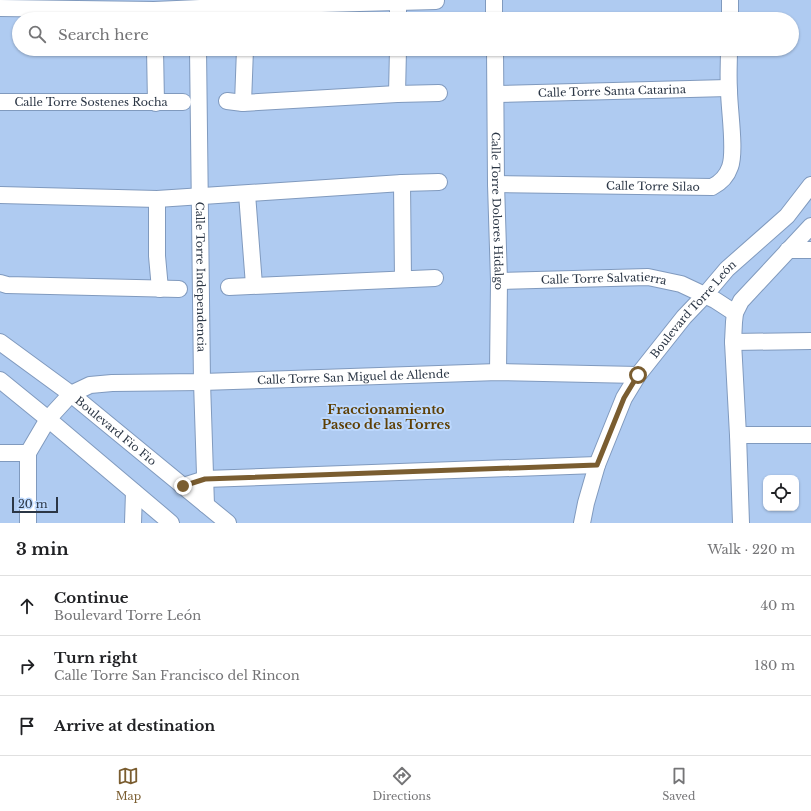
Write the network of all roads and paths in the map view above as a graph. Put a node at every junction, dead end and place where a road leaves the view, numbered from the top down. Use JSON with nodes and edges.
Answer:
{"nodes":[{"id":1,"x":494,"y":0,"type":"edge"},
{"id":2,"x":730,"y":0,"type":"edge"},
{"id":3,"x":436,"y":1,"type":"dead end"},
{"id":4,"x":398,"y":2,"type":"junction"},
{"id":5,"x":0,"y":8,"type":"edge"},
{"id":6,"x":197,"y":9,"type":"edge"},
{"id":7,"x":103,"y":12,"type":"edge"},
{"id":8,"x":171,"y":12,"type":"edge"},
{"id":9,"x":246,"y":12,"type":"edge"},
{"id":10,"x":398,"y":12,"type":"edge"},
{"id":11,"x":494,"y":12,"type":"edge"},
{"id":12,"x":730,"y":12,"type":"edge"},
{"id":13,"x":155,"y":56,"type":"edge"},
{"id":14,"x":198,"y":56,"type":"edge"},
{"id":15,"x":245,"y":56,"type":"edge"},
{"id":16,"x":398,"y":56,"type":"edge"},
{"id":17,"x":495,"y":56,"type":"edge"},
{"id":18,"x":729,"y":56,"type":"edge"},
{"id":19,"x":728,"y":88,"type":"junction"},
{"id":20,"x":439,"y":93,"type":"dead end"},
{"id":21,"x":397,"y":94,"type":"junction"},
{"id":22,"x":496,"y":94,"type":"junction"},
{"id":23,"x":0,"y":102,"type":"edge"},
{"id":24,"x":183,"y":102,"type":"dead end"},
{"id":25,"x":227,"y":102,"type":"dead end"},
{"id":26,"x":156,"y":103,"type":"junction"},
{"id":27,"x":243,"y":103,"type":"junction"},
{"id":28,"x":439,"y":182,"type":"dead end"},
{"id":29,"x":402,"y":183,"type":"junction"},
{"id":30,"x":496,"y":184,"type":"junction"},
{"id":31,"x":811,"y":185,"type":"edge"},
{"id":32,"x":247,"y":194,"type":"junction"},
{"id":33,"x":0,"y":196,"type":"edge"},
{"id":34,"x":200,"y":197,"type":"junction"},
{"id":35,"x":157,"y":199,"type":"junction"},
{"id":36,"x":811,"y":226,"type":"edge"},
{"id":37,"x":788,"y":250,"type":"junction"},
{"id":38,"x":811,"y":250,"type":"edge"},
{"id":39,"x":435,"y":278,"type":"dead end"},
{"id":40,"x":403,"y":279,"type":"junction"},
{"id":41,"x":499,"y":282,"type":"junction"},
{"id":42,"x":0,"y":283,"type":"edge"},
{"id":43,"x":254,"y":285,"type":"junction"},
{"id":44,"x":229,"y":287,"type":"dead end"},
{"id":45,"x":160,"y":289,"type":"junction"},
{"id":46,"x":179,"y":289,"type":"dead end"},
{"id":47,"x":705,"y":295,"type":"junction"},
{"id":48,"x":736,"y":313,"type":"junction"},
{"id":49,"x":811,"y":341,"type":"edge"},
{"id":50,"x":0,"y":342,"type":"edge"},
{"id":51,"x":733,"y":342,"type":"junction"},
{"id":52,"x":498,"y":372,"type":"junction"},
{"id":53,"x":638,"y":375,"type":"junction"},
{"id":54,"x":0,"y":380,"type":"edge"},
{"id":55,"x":202,"y":382,"type":"junction"},
{"id":56,"x":70,"y":394,"type":"junction"},
{"id":57,"x":48,"y":419,"type":"junction"},
{"id":58,"x":738,"y":435,"type":"junction"},
{"id":59,"x":811,"y":435,"type":"edge"},
{"id":60,"x":0,"y":453,"type":"edge"},
{"id":61,"x":28,"y":453,"type":"junction"},
{"id":62,"x":597,"y":465,"type":"junction"},
{"id":63,"x":205,"y":479,"type":"junction"},
{"id":64,"x":183,"y":486,"type":"junction"},
{"id":65,"x":134,"y":492,"type":"junction"},
{"id":66,"x":206,"y":505,"type":"junction"},
{"id":67,"x":28,"y":523,"type":"edge"},
{"id":68,"x":133,"y":523,"type":"edge"},
{"id":69,"x":171,"y":523,"type":"edge"},
{"id":70,"x":228,"y":523,"type":"edge"},
{"id":71,"x":582,"y":523,"type":"edge"},
{"id":72,"x":741,"y":523,"type":"edge"}],
"edges":[{"from":1,"to":11,"type":"street"},
{"from":2,"to":12,"type":"street"},
{"from":3,"to":4,"type":"street"},
{"from":4,"to":9,"type":"street"},
{"from":4,"to":10,"type":"street"},
{"from":5,"to":7,"type":"street"},
{"from":6,"to":8,"type":"street"},
{"from":6,"to":9,"type":"street"},
{"from":13,"to":26,"type":"street"},
{"from":14,"to":34,"type":"street","name":"Calle Torre Independencia"},
{"from":15,"to":27,"type":"street"},
{"from":16,"to":21,"type":"street"},
{"from":17,"to":22,"type":"street","name":"Calle Torre Dolores Hidalgo"},
{"from":18,"to":19,"type":"street","name":"Calle Torre Silao"},
{"from":19,"to":22,"type":"street","name":"Calle Torre Santa Catarina"},
{"from":19,"to":30,"type":"street","name":"Calle Torre Silao"},
{"from":20,"to":21,"type":"street"},
{"from":21,"to":27,"type":"street"},
{"from":22,"to":30,"type":"street","name":"Calle Torre Dolores Hidalgo"},
{"from":23,"to":26,"type":"street","name":"Calle Torre Sostenes Rocha"},
{"from":24,"to":26,"type":"street","name":"Calle Torre Sostenes Rocha"},
{"from":25,"to":27,"type":"street"},
{"from":28,"to":29,"type":"street"},
{"from":29,"to":32,"type":"street"},
{"from":29,"to":40,"type":"street"},
{"from":30,"to":41,"type":"street","name":"Calle Torre Dolores Hidalgo"},
{"from":31,"to":47,"type":"street","name":"Boulevard Torre León"},
{"from":32,"to":34,"type":"street"},
{"from":32,"to":43,"type":"street"},
{"from":33,"to":35,"type":"street"},
{"from":34,"to":35,"type":"street"},
{"from":34,"to":55,"type":"street","name":"Calle Torre Independencia"},
{"from":35,"to":45,"type":"street"},
{"from":36,"to":37,"type":"street"},
{"from":37,"to":38,"type":"street"},
{"from":37,"to":48,"type":"street"},
{"from":39,"to":40,"type":"street"},
{"from":40,"to":43,"type":"street"},
{"from":41,"to":47,"type":"street","name":"Calle Torre Salvatierra"},
{"from":41,"to":52,"type":"street","name":"Calle Torre Dolores Hidalgo"},
{"from":42,"to":45,"type":"street"},
{"from":43,"to":44,"type":"street"},
{"from":45,"to":46,"type":"street"},
{"from":47,"to":48,"type":"street","name":"Calle Torre Salvatierra"},
{"from":47,"to":53,"type":"street","name":"Boulevard Torre León"},
{"from":48,"to":51,"type":"street"},
{"from":49,"to":51,"type":"street"},
{"from":50,"to":56,"type":"street","name":"Boulevard Fio Fio"},
{"from":51,"to":58,"type":"street"},
{"from":52,"to":53,"type":"street","name":"Calle Torre San Miguel de Allende"},
{"from":52,"to":55,"type":"street","name":"Calle Torre San Miguel de Allende"},
{"from":53,"to":62,"type":"street","name":"Boulevard Torre León"},
{"from":54,"to":57,"type":"street"},
{"from":55,"to":56,"type":"street","name":"Calle Torre San Miguel de Allende"},
{"from":55,"to":63,"type":"street","name":"Calle Torre Independencia"},
{"from":56,"to":57,"type":"street"},
{"from":56,"to":64,"type":"street","name":"Boulevard Fio Fio"},
{"from":57,"to":61,"type":"street"},
{"from":57,"to":65,"type":"street"},
{"from":58,"to":59,"type":"street"},
{"from":58,"to":72,"type":"street"},
{"from":60,"to":61,"type":"street"},
{"from":61,"to":67,"type":"street"},
{"from":62,"to":63,"type":"street"},
{"from":62,"to":71,"type":"street","name":"Boulevard Torre León"},
{"from":63,"to":64,"type":"street"},
{"from":63,"to":66,"type":"street","name":"Calle Torre Independencia"},
{"from":64,"to":66,"type":"street","name":"Boulevard Fio Fio"},
{"from":65,"to":68,"type":"street"},
{"from":65,"to":69,"type":"street"},
{"from":66,"to":70,"type":"street","name":"Boulevard Fio Fio"}]}
